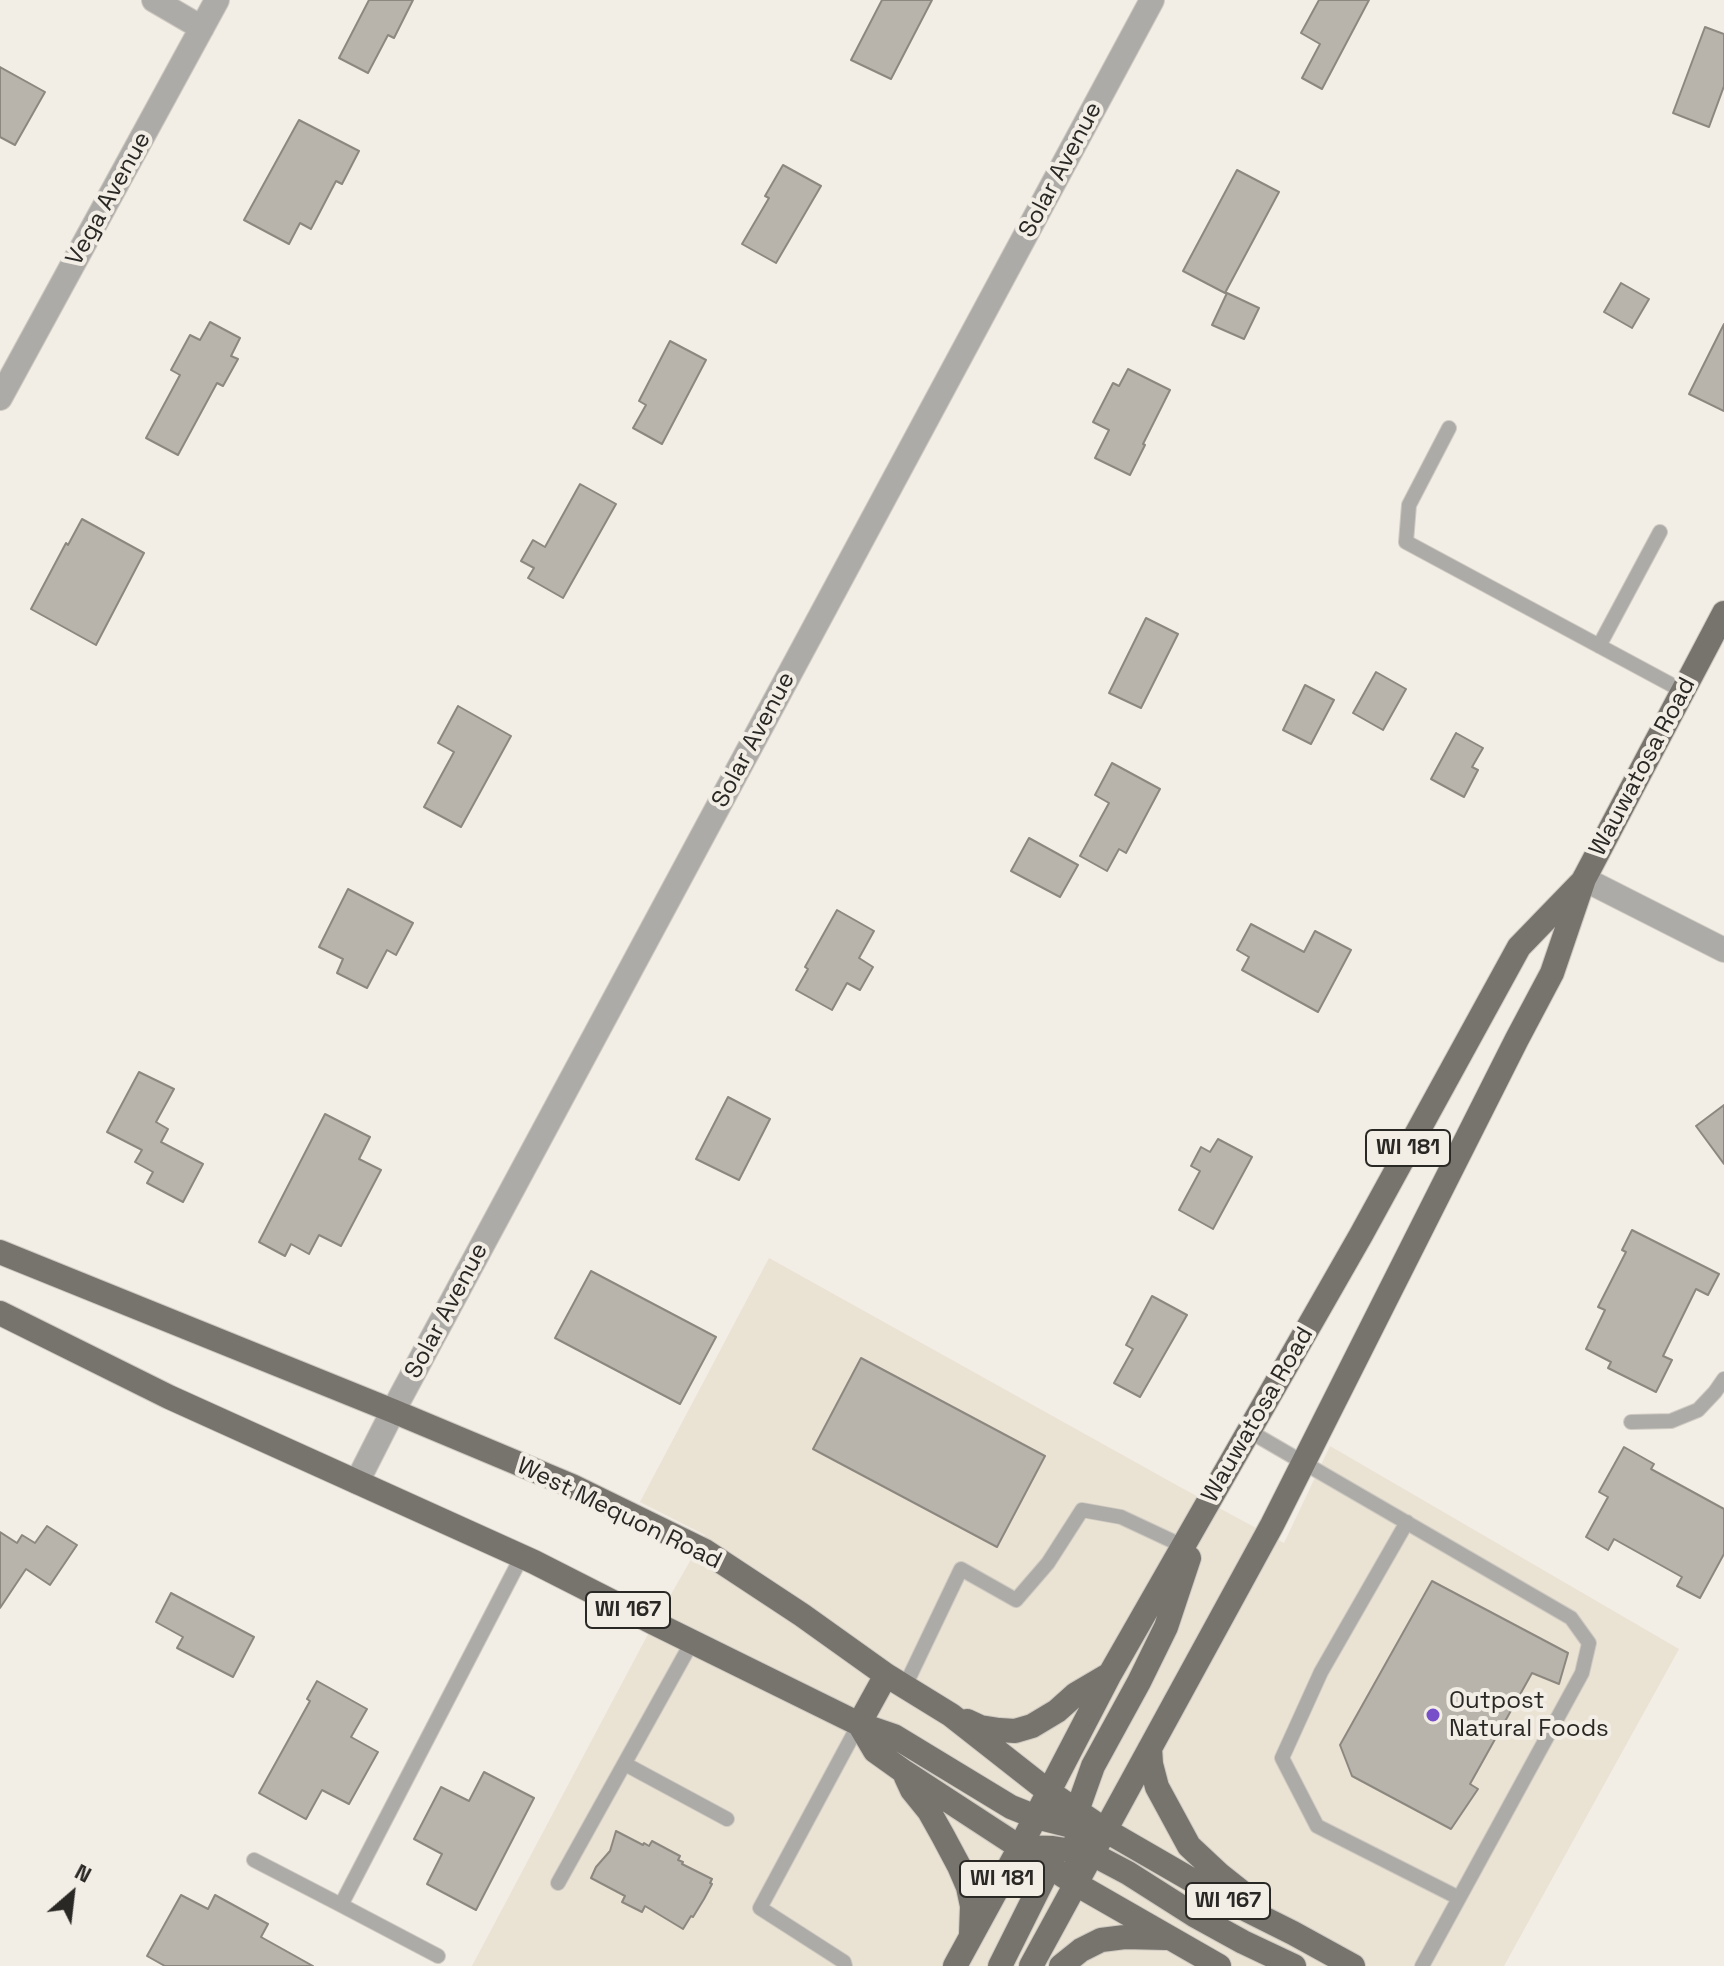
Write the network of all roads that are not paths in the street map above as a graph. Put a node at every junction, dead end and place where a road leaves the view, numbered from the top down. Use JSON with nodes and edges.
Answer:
{"nodes":[{"id":1,"x":154,"y":0,"type":"edge"},
{"id":2,"x":217,"y":0,"type":"edge"},
{"id":3,"x":1152,"y":0,"type":"edge"},
{"id":4,"x":202,"y":28,"type":"junction"},
{"id":5,"x":0,"y":398,"type":"edge"},
{"id":6,"x":1449,"y":428,"type":"dead end"},
{"id":7,"x":1660,"y":532,"type":"dead end"},
{"id":8,"x":1724,"y":613,"type":"edge"},
{"id":9,"x":1599,"y":646,"type":"junction"},
{"id":10,"x":1683,"y":691,"type":"junction"},
{"id":11,"x":1584,"y":879,"type":"junction"},
{"id":12,"x":1724,"y":950,"type":"edge"},
{"id":13,"x":0,"y":1252,"type":"edge"},
{"id":14,"x":0,"y":1313,"type":"edge"},
{"id":15,"x":1724,"y":1379,"type":"edge"},
{"id":16,"x":393,"y":1411,"type":"junction"},
{"id":17,"x":1631,"y":1422,"type":"dead end"},
{"id":18,"x":1249,"y":1431,"type":"junction"},
{"id":19,"x":1304,"y":1462,"type":"junction"},
{"id":20,"x":357,"y":1482,"type":"junction"},
{"id":21,"x":1208,"y":1503,"type":"junction"},
{"id":22,"x":1407,"y":1522,"type":"junction"},
{"id":23,"x":1183,"y":1546,"type":"junction"},
{"id":24,"x":522,"y":1556,"type":"junction"},
{"id":25,"x":692,"y":1642,"type":"junction"},
{"id":26,"x":1110,"y":1674,"type":"junction"},
{"id":27,"x":896,"y":1680,"type":"junction"},
{"id":28,"x":951,"y":1715,"type":"junction"},
{"id":29,"x":859,"y":1724,"type":"junction"},
{"id":30,"x":1150,"y":1748,"type":"junction"},
{"id":31,"x":625,"y":1764,"type":"junction"},
{"id":32,"x":903,"y":1771,"type":"junction"},
{"id":33,"x":1049,"y":1792,"type":"junction"},
{"id":34,"x":727,"y":1819,"type":"dead end"},
{"id":35,"x":1061,"y":1819,"type":"junction"},
{"id":36,"x":1105,"y":1830,"type":"junction"},
{"id":37,"x":1020,"y":1847,"type":"junction"},
{"id":38,"x":1068,"y":1855,"type":"junction"},
{"id":39,"x":254,"y":1860,"type":"dead end"},
{"id":40,"x":558,"y":1883,"type":"dead end"},
{"id":41,"x":1076,"y":1884,"type":"junction"},
{"id":42,"x":1459,"y":1898,"type":"junction"},
{"id":43,"x":341,"y":1905,"type":"junction"},
{"id":44,"x":1293,"y":1933,"type":"junction"},
{"id":45,"x":971,"y":1937,"type":"junction"},
{"id":46,"x":1171,"y":1939,"type":"junction"},
{"id":47,"x":438,"y":1956,"type":"dead end"},
{"id":48,"x":845,"y":1966,"type":"edge"},
{"id":49,"x":955,"y":1966,"type":"edge"},
{"id":50,"x":1000,"y":1966,"type":"edge"},
{"id":51,"x":1031,"y":1966,"type":"edge"},
{"id":52,"x":1061,"y":1966,"type":"edge"},
{"id":53,"x":1219,"y":1966,"type":"edge"},
{"id":54,"x":1294,"y":1966,"type":"edge"},
{"id":55,"x":1353,"y":1966,"type":"edge"},
{"id":56,"x":1422,"y":1966,"type":"edge"}],
"edges":[{"from":1,"to":4,"type":"street"},
{"from":2,"to":4,"type":"street","name":"Vega Avenue"},
{"from":3,"to":16,"type":"street","name":"Solar Avenue"},
{"from":4,"to":5,"type":"street","name":"Vega Avenue"},
{"from":6,"to":9,"type":"lane"},
{"from":7,"to":9,"type":"lane"},
{"from":8,"to":10,"type":"main road","name":"Wauwatosa Road","number":"WI 181"},
{"from":9,"to":10,"type":"lane"},
{"from":10,"to":11,"type":"main road","name":"Wauwatosa Road","number":"WI 181"},
{"from":11,"to":12,"type":"street"},
{"from":11,"to":18,"type":"main road","name":"Wauwatosa Road","number":"WI 181"},
{"from":11,"to":19,"type":"main road","name":"Wauwatosa Road","number":"WI 181"},
{"from":13,"to":16,"type":"main road","name":"West Mequon Road"},
{"from":14,"to":20,"type":"main road","number":"WI 167"},
{"from":15,"to":17,"type":"lane"},
{"from":16,"to":20,"type":"street","name":"Solar Avenue"},
{"from":16,"to":27,"type":"main road","name":"West Mequon Road"},
{"from":18,"to":19,"type":"lane"},
{"from":18,"to":21,"type":"main road","name":"Wauwatosa Road","number":"WI 181"},
{"from":19,"to":22,"type":"lane"},
{"from":19,"to":30,"type":"main road","name":"Wauwatosa Road","number":"WI 181"},
{"from":20,"to":24,"type":"main road","number":"WI 167"},
{"from":21,"to":23,"type":"main road","name":"Wauwatosa Road","number":"WI 181"},
{"from":21,"to":35,"type":"main road"},
{"from":22,"to":42,"type":"lane"},
{"from":22,"to":42,"type":"lane"},
{"from":23,"to":26,"type":"main road","name":"Wauwatosa Road","number":"WI 181"},
{"from":23,"to":27,"type":"lane"},
{"from":24,"to":25,"type":"main road","number":"WI 167"},
{"from":24,"to":43,"type":"lane"},
{"from":25,"to":29,"type":"main road","number":"WI 167"},
{"from":25,"to":31,"type":"lane"},
{"from":26,"to":28,"type":"main road"},
{"from":26,"to":33,"type":"main road","name":"Wauwatosa Road","number":"WI 181"},
{"from":27,"to":28,"type":"main road","name":"West Mequon Road"},
{"from":27,"to":29,"type":"main road"},
{"from":28,"to":33,"type":"main road","name":"West Mequon Road"},
{"from":29,"to":32,"type":"main road","number":"WI 167"},
{"from":29,"to":35,"type":"main road"},
{"from":29,"to":48,"type":"lane"},
{"from":30,"to":36,"type":"main road","name":"Wauwatosa Road","number":"WI 181"},
{"from":30,"to":44,"type":"main road"},
{"from":31,"to":34,"type":"lane"},
{"from":31,"to":40,"type":"lane"},
{"from":32,"to":37,"type":"main road","number":"WI 167"},
{"from":32,"to":45,"type":"main road"},
{"from":33,"to":35,"type":"main road","name":"West Mequon Road"},
{"from":33,"to":35,"type":"main road","name":"Wauwatosa Road","number":"WI 181"},
{"from":35,"to":36,"type":"main road"},
{"from":35,"to":37,"type":"main road","name":"Wauwatosa Road","number":"WI 181"},
{"from":35,"to":38,"type":"main road"},
{"from":36,"to":38,"type":"main road","name":"Wauwatosa Road","number":"WI 181"},
{"from":36,"to":44,"type":"main road","number":"WI 167"},
{"from":37,"to":38,"type":"main road","number":"WI 167"},
{"from":37,"to":45,"type":"main road","name":"Wauwatosa Road","number":"WI 181"},
{"from":38,"to":41,"type":"main road","number":"WI 167"},
{"from":38,"to":41,"type":"main road","name":"Wauwatosa Road","number":"WI 181"},
{"from":38,"to":50,"type":"main road"},
{"from":38,"to":54,"type":"main road"},
{"from":39,"to":43,"type":"lane"},
{"from":41,"to":46,"type":"main road","number":"WI 167"},
{"from":41,"to":51,"type":"main road","name":"Wauwatosa Road","number":"WI 181"},
{"from":42,"to":56,"type":"lane"},
{"from":43,"to":47,"type":"lane"},
{"from":44,"to":55,"type":"main road","number":"WI 167"},
{"from":45,"to":49,"type":"main road","name":"Wauwatosa Road","number":"WI 181"},
{"from":46,"to":52,"type":"main road"},
{"from":46,"to":53,"type":"main road","number":"WI 167"}]}
